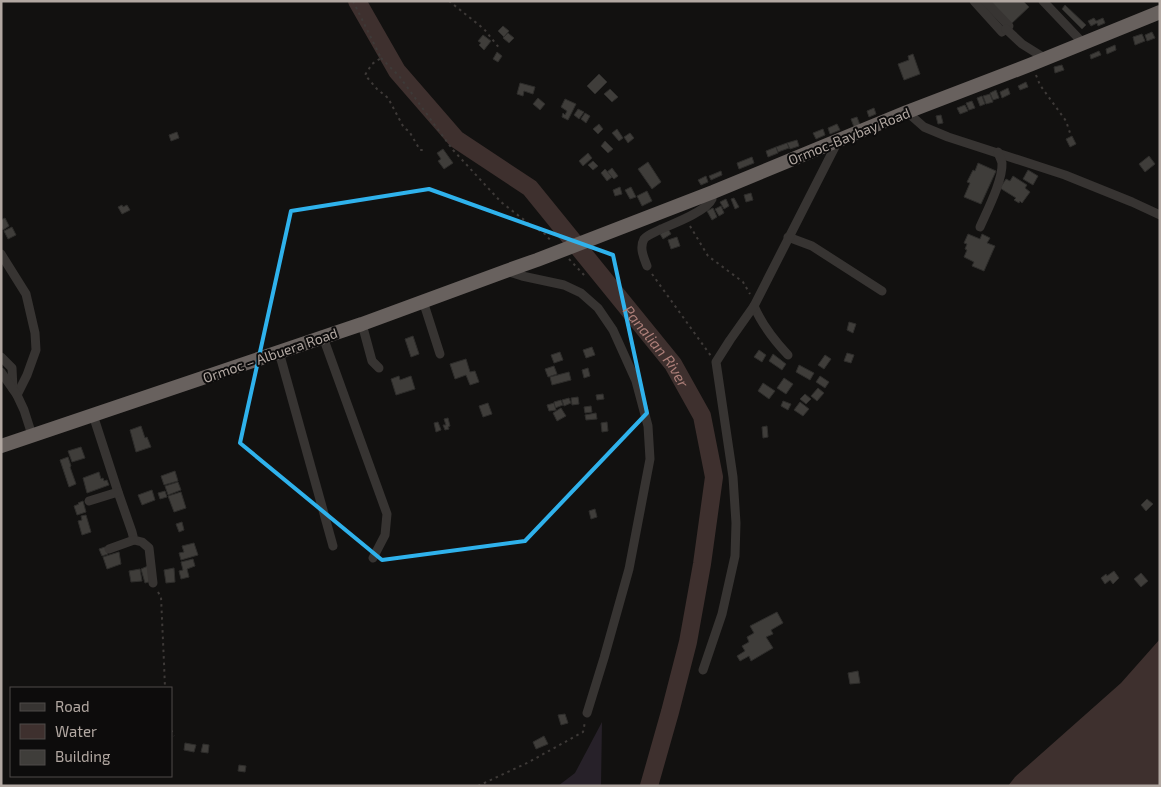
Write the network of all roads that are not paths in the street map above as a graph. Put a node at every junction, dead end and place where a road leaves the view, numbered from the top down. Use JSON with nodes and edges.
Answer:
{"nodes":[{"id":1,"x":974,"y":1,"type":"edge"},
{"id":2,"x":985,"y":1,"type":"edge"},
{"id":3,"x":1043,"y":1,"type":"edge"},
{"id":4,"x":1160,"y":12,"type":"edge"},
{"id":5,"x":1006,"y":29,"type":"junction"},
{"id":6,"x":1083,"y":43,"type":"junction"},
{"id":7,"x":1046,"y":59,"type":"junction"},
{"id":8,"x":907,"y":112,"type":"junction"},
{"id":9,"x":838,"y":141,"type":"junction"},
{"id":10,"x":998,"y":152,"type":"junction"},
{"id":11,"x":713,"y":192,"type":"junction"},
{"id":12,"x":1160,"y":215,"type":"edge"},
{"id":13,"x":980,"y":227,"type":"dead end"},
{"id":14,"x":788,"y":237,"type":"junction"},
{"id":15,"x":1,"y":254,"type":"edge"},
{"id":16,"x":537,"y":260,"type":"joint"},
{"id":17,"x":647,"y":266,"type":"road end"},
{"id":18,"x":506,"y":271,"type":"junction"},
{"id":19,"x":882,"y":290,"type":"dead end"},
{"id":20,"x":423,"y":301,"type":"junction"},
{"id":21,"x":754,"y":306,"type":"junction"},
{"id":22,"x":362,"y":324,"type":"junction"},
{"id":23,"x":324,"y":337,"type":"junction"},
{"id":24,"x":279,"y":352,"type":"junction"},
{"id":25,"x":440,"y":354,"type":"dead end"},
{"id":26,"x":788,"y":354,"type":"dead end"},
{"id":27,"x":1,"y":358,"type":"edge"},
{"id":28,"x":379,"y":368,"type":"dead end"},
{"id":29,"x":1,"y":372,"type":"edge"},
{"id":30,"x":15,"y":392,"type":"junction"},
{"id":31,"x":93,"y":415,"type":"junction"},
{"id":32,"x":32,"y":435,"type":"junction"},
{"id":33,"x":1,"y":446,"type":"edge"},
{"id":34,"x":118,"y":492,"type":"junction"},
{"id":35,"x":89,"y":501,"type":"dead end"},
{"id":36,"x":134,"y":540,"type":"junction"},
{"id":37,"x":333,"y":546,"type":"dead end"},
{"id":38,"x":109,"y":549,"type":"dead end"},
{"id":39,"x":373,"y":558,"type":"dead end"},
{"id":40,"x":153,"y":583,"type":"road end"},
{"id":41,"x":703,"y":670,"type":"dead end"},
{"id":42,"x":587,"y":713,"type":"road end"}],
"edges":[{"from":1,"to":5,"type":"street"},
{"from":2,"to":5,"type":"street"},
{"from":3,"to":6,"type":"street"},
{"from":4,"to":6,"type":"highway","name":"Ormoc-Baybay Road"},
{"from":5,"to":7,"type":"street"},
{"from":6,"to":7,"type":"highway","name":"Ormoc-Baybay Road"},
{"from":7,"to":8,"type":"highway","name":"Ormoc-Baybay Road"},
{"from":8,"to":9,"type":"highway","name":"Ormoc-Baybay Road"},
{"from":8,"to":10,"type":"street"},
{"from":9,"to":11,"type":"highway","name":"Ormoc-Baybay Road"},
{"from":9,"to":14,"type":"street"},
{"from":10,"to":12,"type":"street"},
{"from":10,"to":13,"type":"street"},
{"from":11,"to":16,"type":"highway","name":"Ormoc-Baybay Road"},
{"from":11,"to":17,"type":"street"},
{"from":14,"to":19,"type":"street"},
{"from":14,"to":21,"type":"street"},
{"from":15,"to":30,"type":"street"},
{"from":16,"to":18,"type":"highway","name":"Ormoc – Albuera Road"},
{"from":18,"to":20,"type":"highway","name":"Ormoc – Albuera Road"},
{"from":18,"to":42,"type":"street"},
{"from":20,"to":22,"type":"highway","name":"Ormoc – Albuera Road"},
{"from":20,"to":25,"type":"street"},
{"from":21,"to":26,"type":"street"},
{"from":21,"to":41,"type":"street"},
{"from":22,"to":23,"type":"highway","name":"Ormoc – Albuera Road"},
{"from":22,"to":28,"type":"street"},
{"from":23,"to":24,"type":"highway","name":"Ormoc – Albuera Road"},
{"from":23,"to":39,"type":"street"},
{"from":24,"to":31,"type":"highway","name":"Ormoc – Albuera Road"},
{"from":24,"to":37,"type":"street"},
{"from":27,"to":30,"type":"street"},
{"from":29,"to":30,"type":"street"},
{"from":30,"to":32,"type":"street"},
{"from":31,"to":32,"type":"highway","name":"Ormoc – Albuera Road"},
{"from":31,"to":34,"type":"street"},
{"from":32,"to":33,"type":"highway","name":"Ormoc – Albuera Road"},
{"from":34,"to":35,"type":"street"},
{"from":34,"to":36,"type":"street"},
{"from":36,"to":38,"type":"street"},
{"from":36,"to":40,"type":"street"}]}
